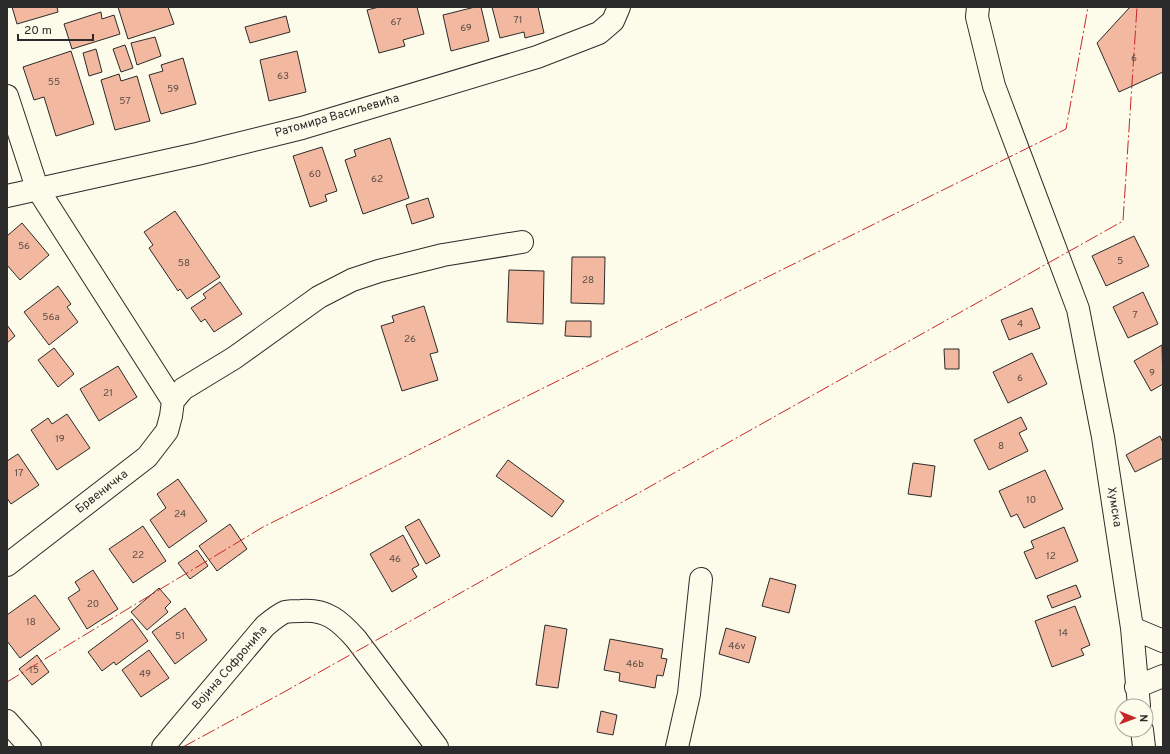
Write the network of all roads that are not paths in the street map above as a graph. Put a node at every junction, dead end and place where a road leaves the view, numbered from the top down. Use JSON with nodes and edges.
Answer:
{"nodes":[{"id":1,"x":619,"y":7,"type":"edge"},
{"id":2,"x":978,"y":7,"type":"edge"},
{"id":3,"x":7,"y":96,"type":"edge"},
{"id":4,"x":37,"y":188,"type":"junction"},
{"id":5,"x":7,"y":196,"type":"edge"},
{"id":6,"x":522,"y":242,"type":"dead end"},
{"id":7,"x":173,"y":401,"type":"junction"},
{"id":8,"x":7,"y":565,"type":"edge"},
{"id":9,"x":701,"y":579,"type":"dead end"},
{"id":10,"x":1132,"y":628,"type":"junction"},
{"id":11,"x":1163,"y":640,"type":"edge"},
{"id":12,"x":1163,"y":676,"type":"edge"},
{"id":13,"x":1137,"y":697,"type":"edge"},
{"id":14,"x":7,"y":721,"type":"edge"},
{"id":15,"x":30,"y":747,"type":"edge"},
{"id":16,"x":163,"y":747,"type":"edge"},
{"id":17,"x":437,"y":747,"type":"edge"},
{"id":18,"x":678,"y":747,"type":"edge"}],
"edges":[{"from":1,"to":4,"type":"street","name":"Ратомира Васиљевића"},
{"from":2,"to":10,"type":"street","name":"Хумска"},
{"from":3,"to":4,"type":"street"},
{"from":4,"to":5,"type":"street","name":"Ратомира Васиљевића"},
{"from":4,"to":7,"type":"street"},
{"from":6,"to":7,"type":"street"},
{"from":7,"to":8,"type":"street","name":"Брвеничка"},
{"from":9,"to":18,"type":"street"},
{"from":10,"to":11,"type":"street"},
{"from":10,"to":13,"type":"street","name":"Хумска"},
{"from":12,"to":13,"type":"street"},
{"from":14,"to":15,"type":"street"},
{"from":16,"to":17,"type":"street","name":"Војина Софронића"}]}
